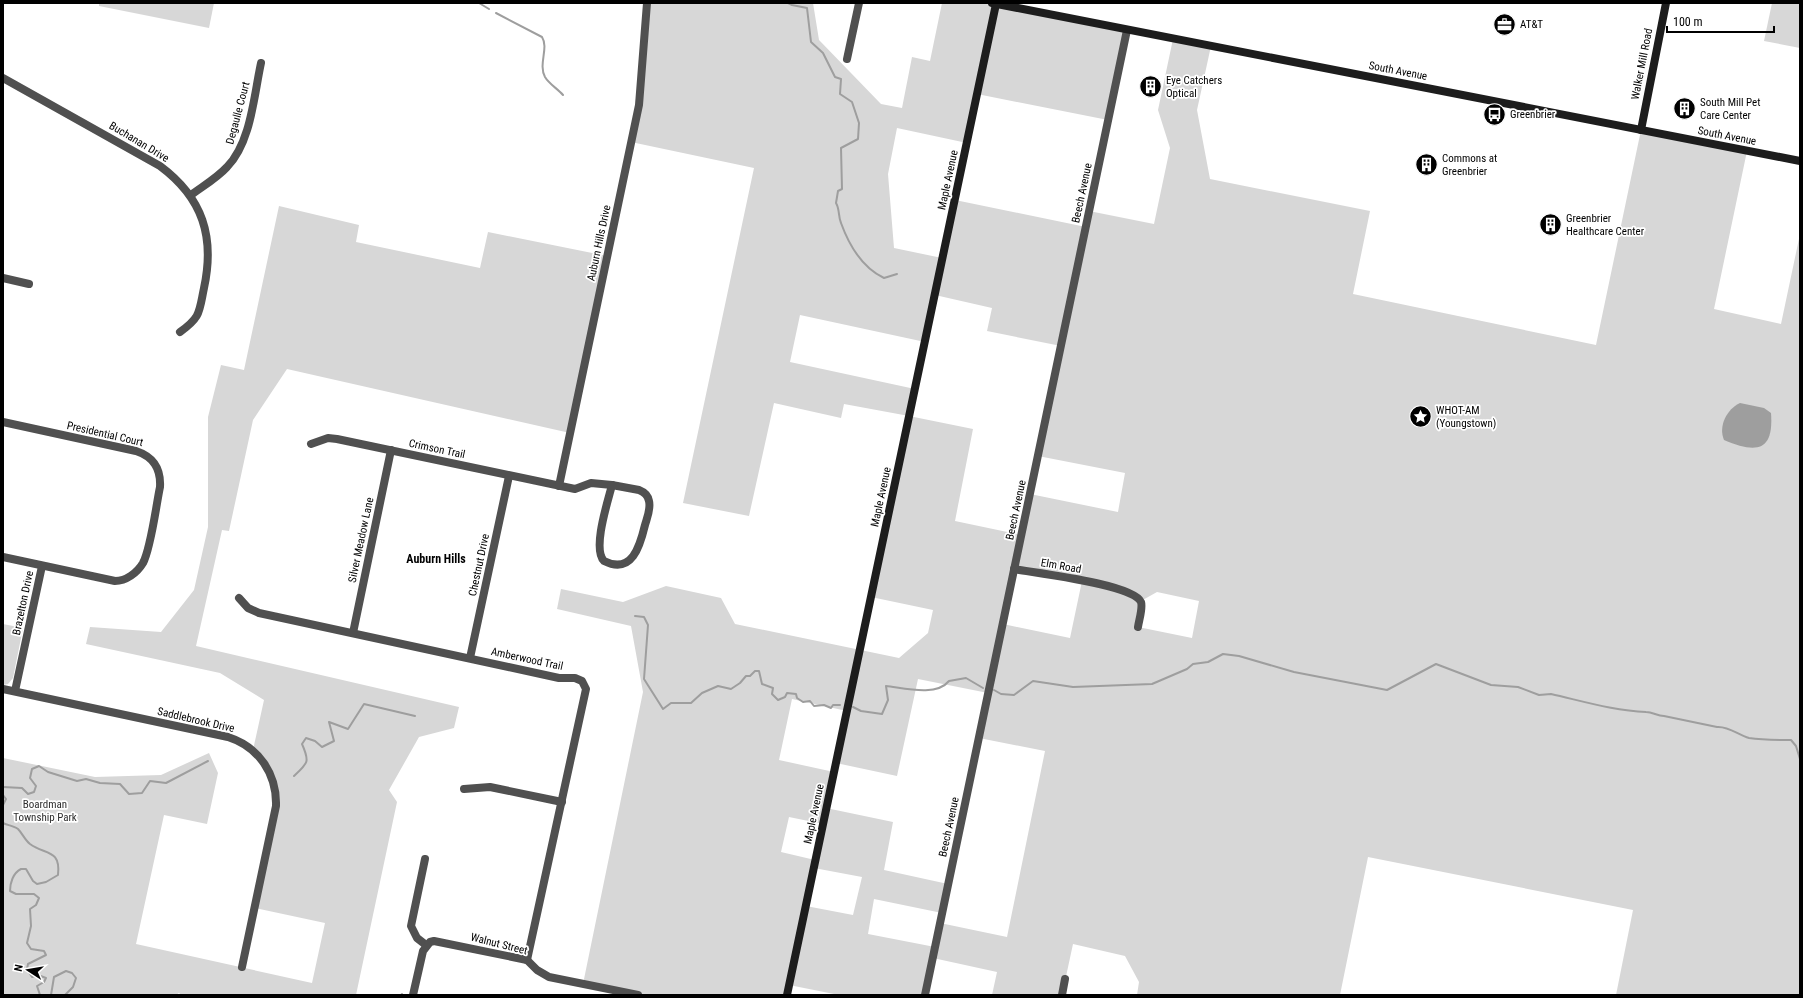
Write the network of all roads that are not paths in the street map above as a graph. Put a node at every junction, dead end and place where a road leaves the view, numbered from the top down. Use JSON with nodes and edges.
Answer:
{"nodes":[{"id":1,"x":647,"y":3,"type":"edge"},
{"id":2,"x":859,"y":3,"type":"edge"},
{"id":3,"x":1666,"y":3,"type":"edge"},
{"id":4,"x":994,"y":4,"type":"edge"},
{"id":5,"x":1127,"y":30,"type":"junction"},
{"id":6,"x":846,"y":59,"type":"dead end"},
{"id":7,"x":261,"y":63,"type":"dead end"},
{"id":8,"x":3,"y":78,"type":"edge"},
{"id":9,"x":1641,"y":130,"type":"junction"},
{"id":10,"x":1800,"y":161,"type":"edge"},
{"id":11,"x":191,"y":195,"type":"junction"},
{"id":12,"x":3,"y":278,"type":"edge"},
{"id":13,"x":29,"y":284,"type":"dead end"},
{"id":14,"x":180,"y":332,"type":"dead end"},
{"id":15,"x":3,"y":422,"type":"edge"},
{"id":16,"x":312,"y":444,"type":"dead end"},
{"id":17,"x":391,"y":450,"type":"junction"},
{"id":18,"x":509,"y":476,"type":"junction"},
{"id":19,"x":612,"y":485,"type":"junction"},
{"id":20,"x":559,"y":486,"type":"junction"},
{"id":21,"x":3,"y":557,"type":"edge"},
{"id":22,"x":42,"y":566,"type":"junction"},
{"id":23,"x":1014,"y":569,"type":"junction"},
{"id":24,"x":239,"y":598,"type":"dead end"},
{"id":25,"x":1138,"y":627,"type":"dead end"},
{"id":26,"x":352,"y":634,"type":"junction"},
{"id":27,"x":470,"y":658,"type":"junction"},
{"id":28,"x":3,"y":689,"type":"edge"},
{"id":29,"x":15,"y":691,"type":"junction"},
{"id":30,"x":464,"y":789,"type":"dead end"},
{"id":31,"x":562,"y":802,"type":"junction"},
{"id":32,"x":425,"y":859,"type":"dead end"},
{"id":33,"x":426,"y":945,"type":"junction"},
{"id":34,"x":527,"y":960,"type":"junction"},
{"id":35,"x":242,"y":967,"type":"dead end"},
{"id":36,"x":1065,"y":979,"type":"dead end"},
{"id":37,"x":413,"y":995,"type":"edge"},
{"id":38,"x":638,"y":995,"type":"edge"},
{"id":39,"x":787,"y":995,"type":"edge"},
{"id":40,"x":925,"y":995,"type":"edge"},
{"id":41,"x":1062,"y":995,"type":"edge"}],
"edges":[{"from":1,"to":20,"type":"street","name":"Auburn Hills Drive"},
{"from":2,"to":6,"type":"street"},
{"from":3,"to":9,"type":"street","name":"Walker Mill Road"},
{"from":4,"to":5,"type":"street","name":"South Avenue"},
{"from":4,"to":39,"type":"street","name":"Maple Avenue"},
{"from":5,"to":9,"type":"street","name":"South Avenue"},
{"from":5,"to":23,"type":"street","name":"Beech Avenue"},
{"from":7,"to":11,"type":"street","name":"Degaulle Court"},
{"from":8,"to":11,"type":"street","name":"Buchanan Drive"},
{"from":9,"to":10,"type":"street","name":"South Avenue"},
{"from":11,"to":14,"type":"street","name":"Buchanan Drive"},
{"from":12,"to":13,"type":"street"},
{"from":15,"to":22,"type":"street","name":"Presidential Court"},
{"from":16,"to":17,"type":"street","name":"Crimson Trail"},
{"from":17,"to":18,"type":"street","name":"Crimson Trail"},
{"from":17,"to":26,"type":"street","name":"Silver Meadow Lane"},
{"from":18,"to":20,"type":"street","name":"Crimson Trail"},
{"from":18,"to":27,"type":"street","name":"Chestnut Drive"},
{"from":19,"to":19,"type":"street","name":"Crimson Trail"},
{"from":19,"to":20,"type":"street","name":"Crimson Trail"},
{"from":21,"to":22,"type":"street"},
{"from":22,"to":29,"type":"street","name":"Brazelton Drive"},
{"from":23,"to":25,"type":"street","name":"Elm Road"},
{"from":23,"to":40,"type":"street","name":"Beech Avenue"},
{"from":24,"to":26,"type":"street","name":"Amberwood Trail"},
{"from":26,"to":27,"type":"street","name":"Amberwood Trail"},
{"from":27,"to":31,"type":"street","name":"Amberwood Trail"},
{"from":28,"to":29,"type":"street","name":"Saddlebrook Drive"},
{"from":29,"to":35,"type":"street","name":"Saddlebrook Drive"},
{"from":30,"to":31,"type":"street"},
{"from":31,"to":34,"type":"street","name":"Amberwood Trail"},
{"from":32,"to":33,"type":"street"},
{"from":33,"to":34,"type":"street","name":"Walnut Street"},
{"from":33,"to":37,"type":"street"},
{"from":34,"to":38,"type":"street","name":"Walnut Street"},
{"from":36,"to":41,"type":"street"}]}
